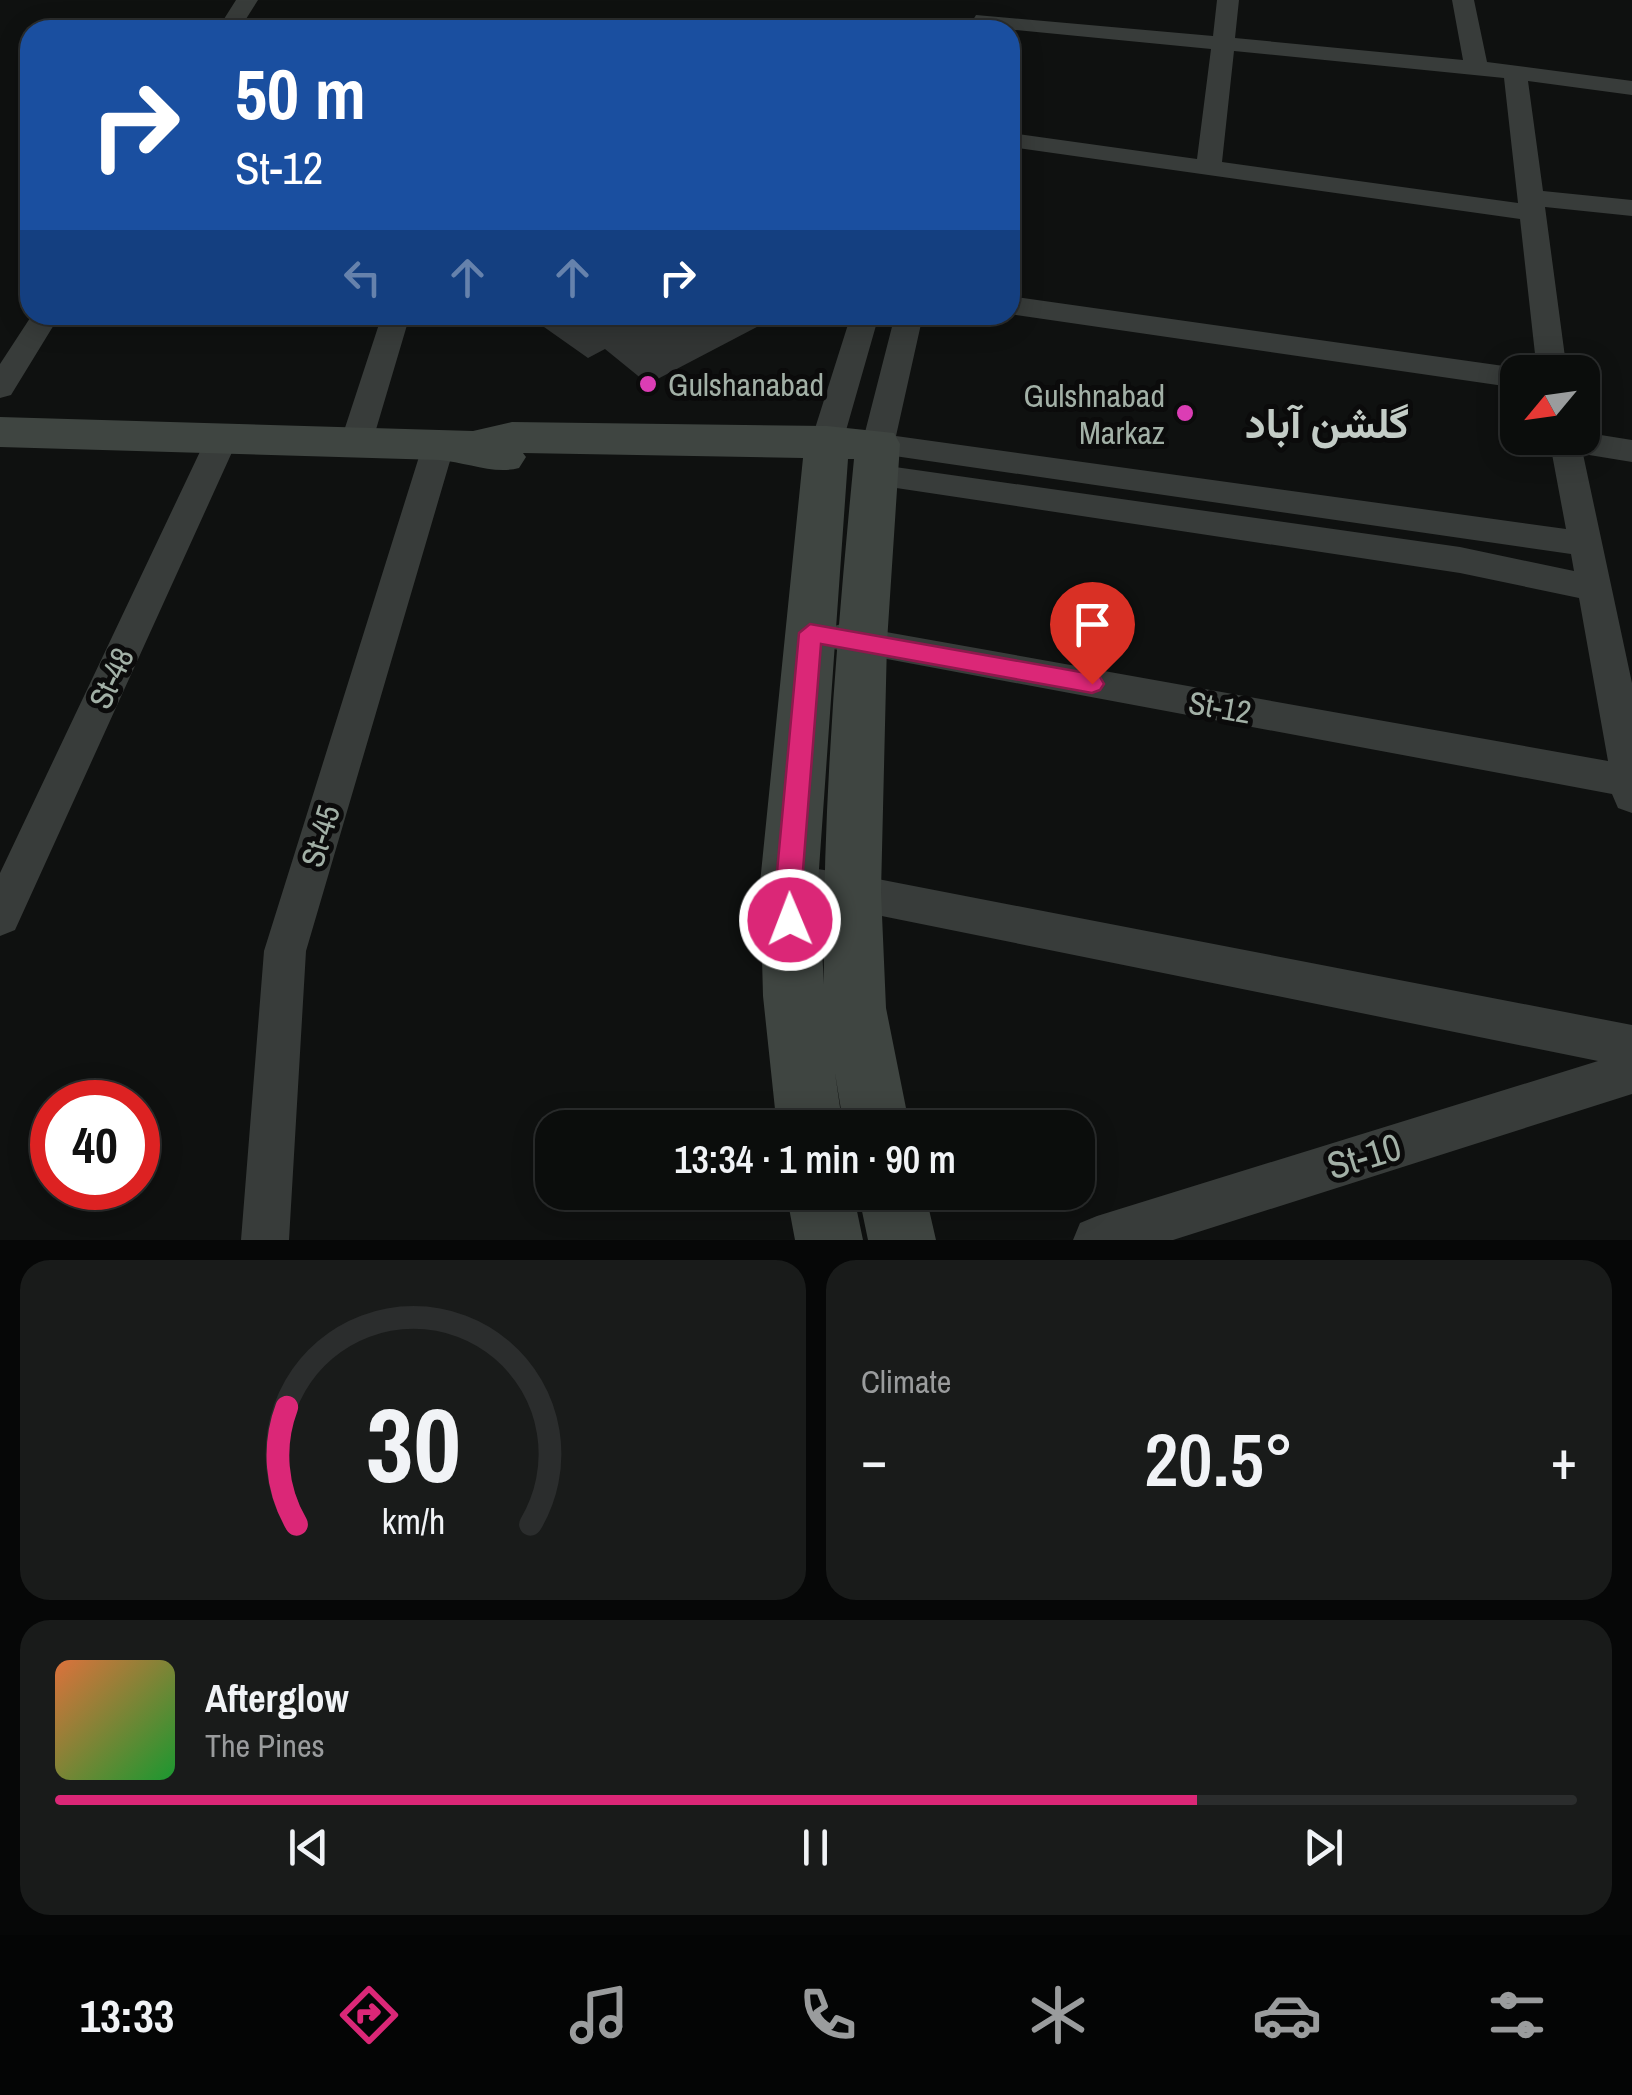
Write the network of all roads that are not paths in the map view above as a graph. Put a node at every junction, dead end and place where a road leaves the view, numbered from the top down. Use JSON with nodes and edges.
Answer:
{"nodes":[{"id":1,"x":1228,"y":0,"type":"edge"},
{"id":2,"x":1464,"y":0,"type":"edge"},
{"id":3,"x":1020,"y":23,"type":"edge"},
{"id":4,"x":1224,"y":41,"type":"junction"},
{"id":5,"x":1476,"y":68,"type":"junction"},
{"id":6,"x":1515,"y":72,"type":"junction"},
{"id":7,"x":1632,"y":88,"type":"edge"},
{"id":8,"x":1020,"y":141,"type":"edge"},
{"id":9,"x":1209,"y":166,"type":"junction"},
{"id":10,"x":1531,"y":206,"type":"junction"},
{"id":11,"x":1632,"y":208,"type":"edge"},
{"id":12,"x":1020,"y":307,"type":"edge"},
{"id":13,"x":40,"y":325,"type":"edge"},
{"id":14,"x":393,"y":325,"type":"edge"},
{"id":15,"x":863,"y":325,"type":"edge"},
{"id":16,"x":905,"y":325,"type":"edge"},
{"id":17,"x":1550,"y":355,"type":"edge"},
{"id":18,"x":1500,"y":375,"type":"edge"},
{"id":19,"x":0,"y":388,"type":"edge"},
{"id":20,"x":0,"y":432,"type":"edge"},
{"id":21,"x":222,"y":439,"type":"junction"},
{"id":22,"x":356,"y":443,"type":"junction"},
{"id":23,"x":457,"y":445,"type":"junction"},
{"id":24,"x":1600,"y":445,"type":"edge"},
{"id":25,"x":1632,"y":451,"type":"edge"},
{"id":26,"x":1567,"y":455,"type":"edge"},
{"id":27,"x":851,"y":458,"type":"junction"},
{"id":28,"x":1584,"y":544,"type":"junction"},
{"id":29,"x":1592,"y":588,"type":"junction"},
{"id":30,"x":836,"y":638,"type":"junction"},
{"id":31,"x":1625,"y":700,"type":"edge"},
{"id":32,"x":1631,"y":788,"type":"edge"},
{"id":33,"x":789,"y":883,"type":"junction"},
{"id":34,"x":852,"y":892,"type":"junction"},
{"id":35,"x":0,"y":917,"type":"edge"},
{"id":36,"x":1632,"y":1046,"type":"edge"},
{"id":37,"x":1632,"y":1072,"type":"edge"},
{"id":38,"x":808,"y":1110,"type":"edge"},
{"id":39,"x":873,"y":1110,"type":"edge"},
{"id":40,"x":823,"y":1210,"type":"edge"},
{"id":41,"x":894,"y":1210,"type":"edge"},
{"id":42,"x":265,"y":1240,"type":"edge"},
{"id":43,"x":829,"y":1240,"type":"edge"},
{"id":44,"x":902,"y":1240,"type":"edge"},
{"id":45,"x":1097,"y":1240,"type":"edge"}],
"edges":[{"from":1,"to":4,"type":"street"},
{"from":2,"to":5,"type":"street"},
{"from":3,"to":4,"type":"street"},
{"from":4,"to":5,"type":"street"},
{"from":4,"to":9,"type":"street"},
{"from":5,"to":6,"type":"street"},
{"from":6,"to":7,"type":"street"},
{"from":6,"to":10,"type":"street"},
{"from":8,"to":9,"type":"street"},
{"from":9,"to":10,"type":"street"},
{"from":10,"to":11,"type":"street"},
{"from":10,"to":17,"type":"street"},
{"from":12,"to":18,"type":"street"},
{"from":13,"to":19,"type":"street"},
{"from":14,"to":22,"type":"street"},
{"from":15,"to":27,"type":"street"},
{"from":16,"to":27,"type":"street"},
{"from":20,"to":21,"type":"street"},
{"from":21,"to":22,"type":"street"},
{"from":21,"to":35,"type":"street","name":"St-48"},
{"from":22,"to":23,"type":"street"},
{"from":23,"to":27,"type":"street"},
{"from":23,"to":42,"type":"street","name":"St-45"},
{"from":24,"to":25,"type":"street"},
{"from":26,"to":28,"type":"street"},
{"from":27,"to":28,"type":"street"},
{"from":27,"to":29,"type":"street"},
{"from":27,"to":30,"type":"street"},
{"from":28,"to":29,"type":"street"},
{"from":29,"to":31,"type":"street"},
{"from":30,"to":32,"type":"street","name":"St-12"},
{"from":30,"to":33,"type":"street"},
{"from":30,"to":34,"type":"street"},
{"from":31,"to":32,"type":"street"},
{"from":33,"to":34,"type":"street"},
{"from":33,"to":38,"type":"street"},
{"from":34,"to":36,"type":"street"},
{"from":34,"to":39,"type":"street"},
{"from":37,"to":45,"type":"street","name":"St-10"},
{"from":40,"to":43,"type":"street"},
{"from":41,"to":44,"type":"street"}]}
